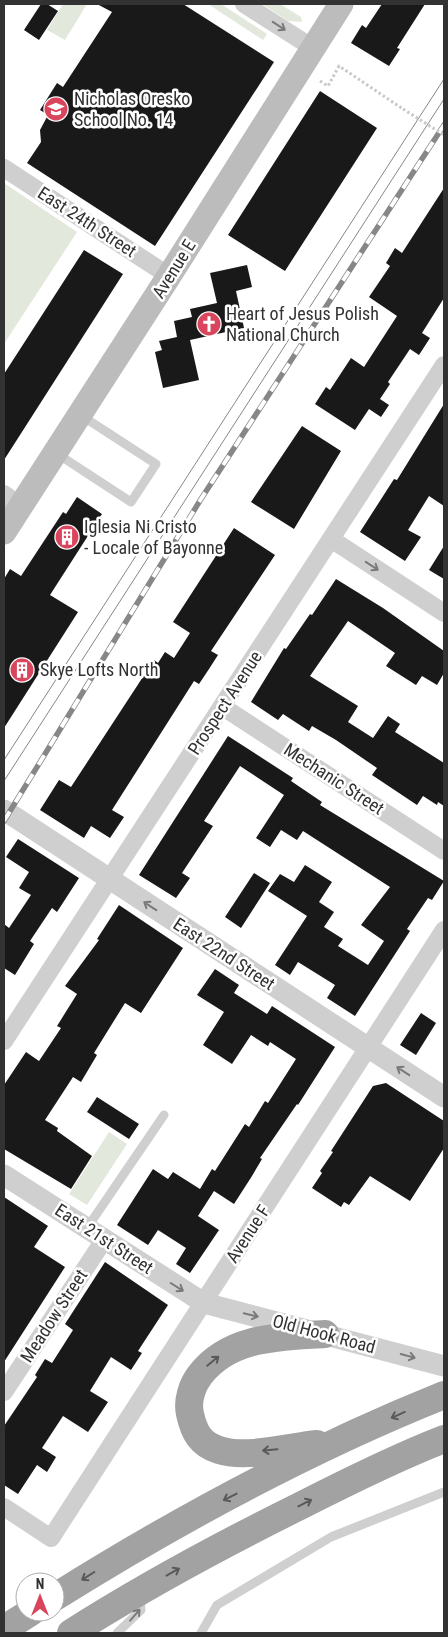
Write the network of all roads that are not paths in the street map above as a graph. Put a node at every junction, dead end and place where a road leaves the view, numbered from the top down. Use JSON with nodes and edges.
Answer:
{"nodes":[{"id":1,"x":244,"y":4,"type":"edge"},
{"id":2,"x":341,"y":4,"type":"edge"},
{"id":3,"x":313,"y":48,"type":"junction"},
{"id":4,"x":4,"y":168,"type":"edge"},
{"id":5,"x":169,"y":276,"type":"junction"},
{"id":6,"x":442,"y":375,"type":"edge"},
{"id":7,"x":79,"y":415,"type":"junction"},
{"id":8,"x":55,"y":452,"type":"junction"},
{"id":9,"x":12,"y":500,"type":"edge"},
{"id":10,"x":4,"y":532,"type":"edge"},
{"id":11,"x":331,"y":539,"type":"junction"},
{"id":12,"x":444,"y":613,"type":"edge"},
{"id":13,"x":223,"y":707,"type":"junction"},
{"id":14,"x":4,"y":810,"type":"edge"},
{"id":15,"x":444,"y":851,"type":"edge"},
{"id":16,"x":109,"y":879,"type":"junction"},
{"id":17,"x":444,"y":930,"type":"edge"},
{"id":18,"x":4,"y":1041,"type":"edge"},
{"id":19,"x":367,"y":1048,"type":"junction"},
{"id":20,"x":444,"y":1098,"type":"edge"},
{"id":21,"x":164,"y":1115,"type":"dead end"},
{"id":22,"x":4,"y":1175,"type":"edge"},
{"id":23,"x":95,"y":1234,"type":"junction"},
{"id":24,"x":204,"y":1303,"type":"junction"},
{"id":25,"x":325,"y":1334,"type":"junction"},
{"id":26,"x":444,"y":1366,"type":"edge"},
{"id":27,"x":4,"y":1392,"type":"edge"},
{"id":28,"x":444,"y":1395,"type":"edge"},
{"id":29,"x":444,"y":1439,"type":"edge"},
{"id":30,"x":336,"y":1443,"type":"junction"},
{"id":31,"x":444,"y":1492,"type":"edge"},
{"id":32,"x":4,"y":1507,"type":"edge"},
{"id":33,"x":65,"y":1591,"type":"edge"},
{"id":34,"x":138,"y":1592,"type":"junction"},
{"id":35,"x":15,"y":1622,"type":"edge"},
{"id":36,"x":4,"y":1629,"type":"edge"},
{"id":37,"x":71,"y":1633,"type":"edge"},
{"id":38,"x":117,"y":1633,"type":"edge"},
{"id":39,"x":201,"y":1633,"type":"edge"}],
"edges":[{"from":1,"to":3,"type":"street","one_way":true},
{"from":2,"to":3,"type":"main road","name":"Avenue E"},
{"from":3,"to":5,"type":"main road","name":"Avenue E"},
{"from":4,"to":5,"type":"street","name":"East 24th Street"},
{"from":5,"to":7,"type":"main road","name":"Avenue E"},
{"from":6,"to":11,"type":"street","name":"Prospect Avenue"},
{"from":7,"to":8,"type":"main road","name":"Avenue E"},
{"from":7,"to":8,"type":"lane"},
{"from":8,"to":9,"type":"main road","name":"Avenue E"},
{"from":9,"to":10,"type":"main road","name":"Avenue E"},
{"from":11,"to":12,"type":"street","one_way":true},
{"from":11,"to":13,"type":"street","name":"Prospect Avenue"},
{"from":13,"to":15,"type":"street","name":"Mechanic Street"},
{"from":13,"to":16,"type":"street","name":"Prospect Avenue"},
{"from":14,"to":16,"type":"street","name":"East 22nd Street"},
{"from":16,"to":18,"type":"street","name":"Prospect Avenue"},
{"from":19,"to":16,"type":"street","name":"East 22nd Street","one_way":true},
{"from":17,"to":19,"type":"street","name":"Avenue F"},
{"from":20,"to":19,"type":"street","name":"East 22nd Street","one_way":true},
{"from":19,"to":24,"type":"street","name":"Avenue F"},
{"from":21,"to":23,"type":"lane"},
{"from":22,"to":23,"type":"street","name":"East 21st Street"},
{"from":23,"to":24,"type":"street","name":"East 21st Street","one_way":true},
{"from":23,"to":27,"type":"street","name":"Meadow Street"},
{"from":24,"to":25,"type":"street","name":"Old Hook Road","one_way":true},
{"from":24,"to":32,"type":"street","name":"Avenue F"},
{"from":25,"to":26,"type":"street","name":"Old Hook Road","one_way":true},
{"from":30,"to":25,"type":"highway","one_way":true},
{"from":28,"to":30,"type":"highway","one_way":true},
{"from":34,"to":29,"type":"highway","one_way":true},
{"from":30,"to":33,"type":"highway","one_way":true},
{"from":31,"to":39,"type":"lane"},
{"from":34,"to":37,"type":"highway"},
{"from":38,"to":34,"type":"lane","one_way":true},
{"from":35,"to":36,"type":"highway"}]}
